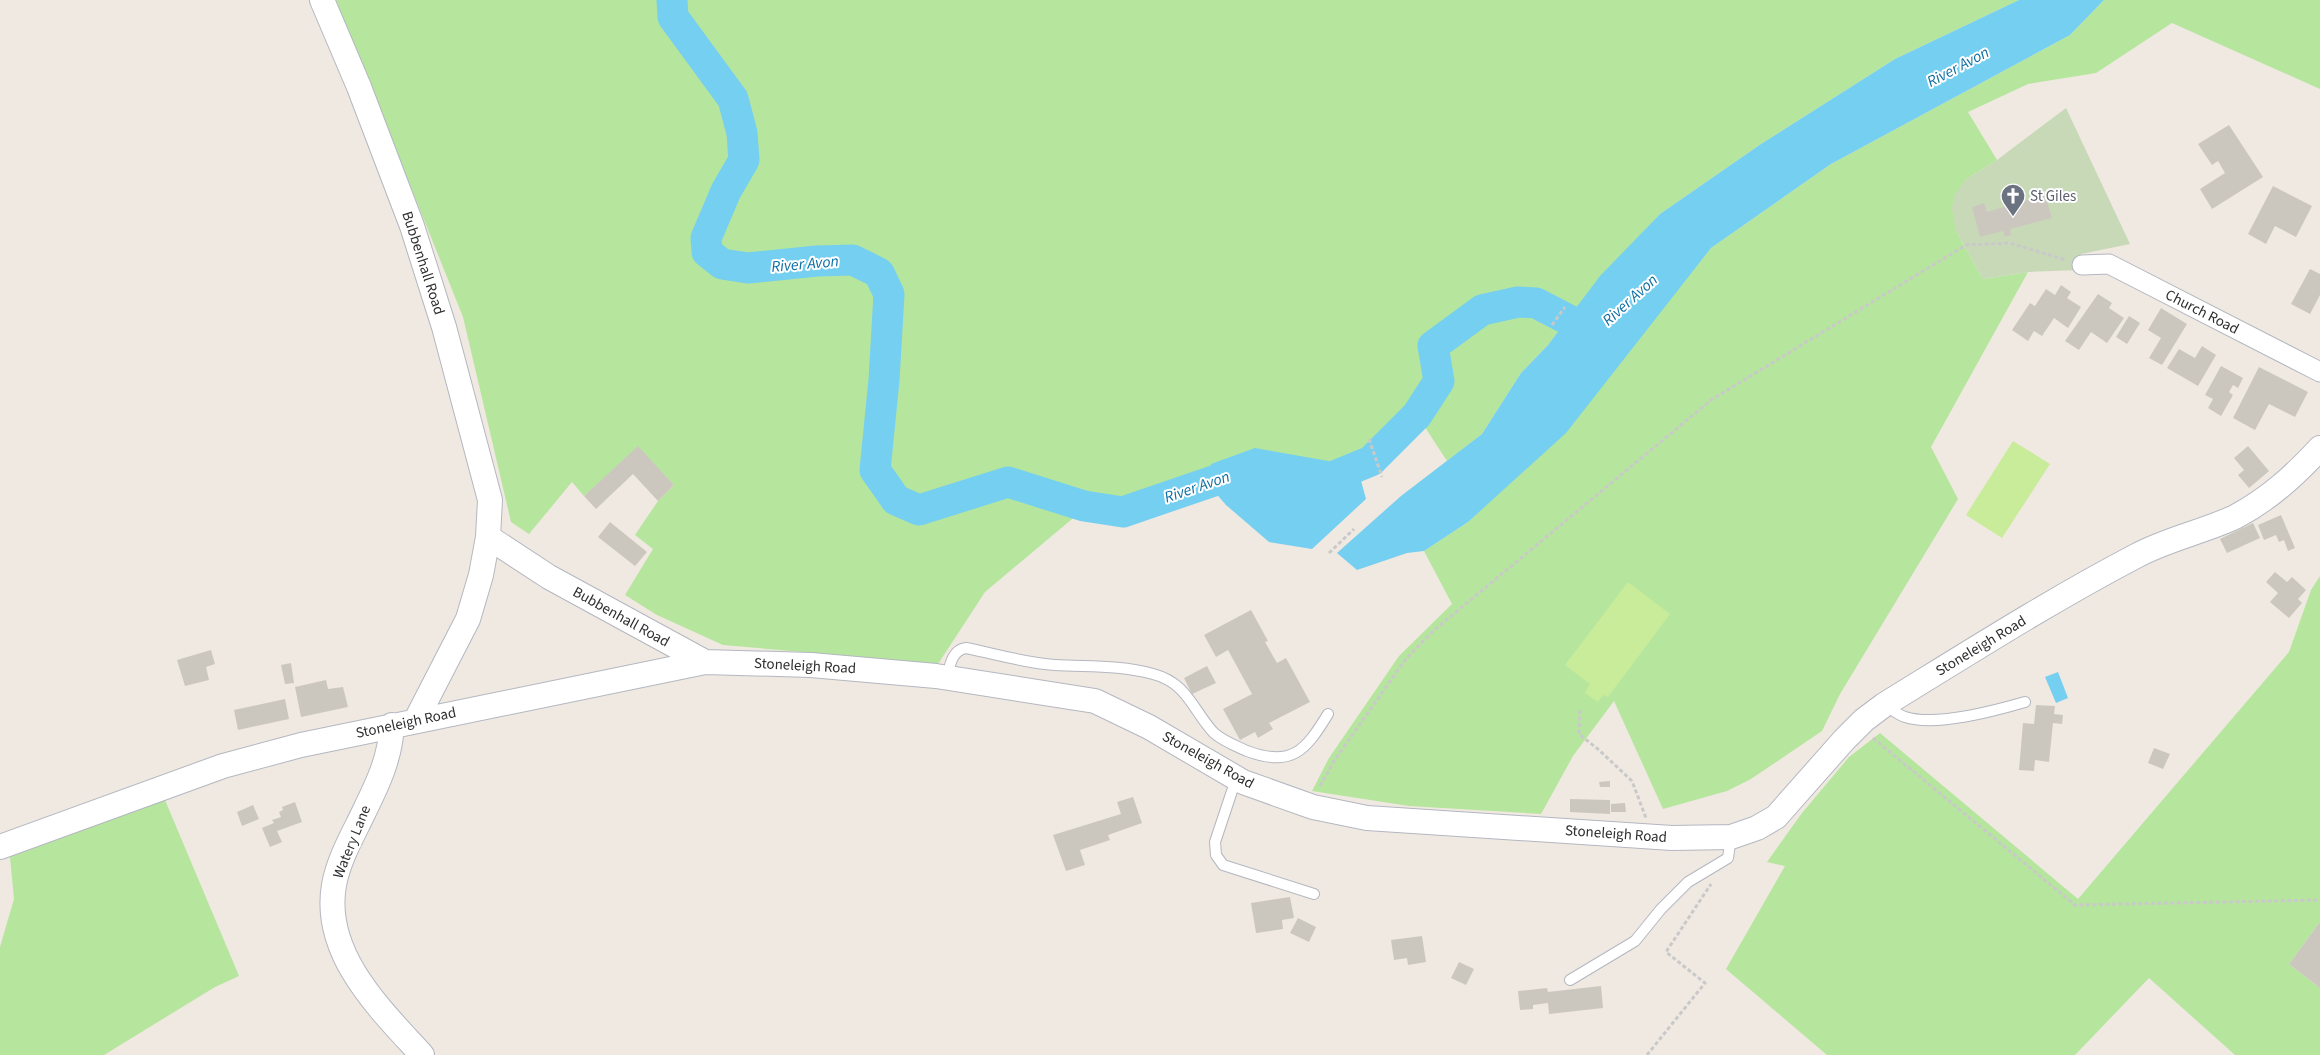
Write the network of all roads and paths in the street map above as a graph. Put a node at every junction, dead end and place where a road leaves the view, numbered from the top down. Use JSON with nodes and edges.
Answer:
{"nodes":[{"id":1,"x":322,"y":0,"type":"edge"},
{"id":2,"x":2082,"y":265,"type":"joint"},
{"id":3,"x":1565,"y":308,"type":"dead end"},
{"id":4,"x":1552,"y":325,"type":"dead end"},
{"id":5,"x":2320,"y":372,"type":"edge"},
{"id":6,"x":1369,"y":439,"type":"dead end"},
{"id":7,"x":2320,"y":448,"type":"edge"},
{"id":8,"x":1382,"y":477,"type":"dead end"},
{"id":9,"x":1354,"y":530,"type":"dead end"},
{"id":10,"x":488,"y":537,"type":"junction"},
{"id":11,"x":1329,"y":553,"type":"dead end"},
{"id":12,"x":705,"y":662,"type":"junction"},
{"id":13,"x":948,"y":677,"type":"junction"},
{"id":14,"x":2025,"y":702,"type":"dead end"},
{"id":15,"x":1884,"y":705,"type":"junction"},
{"id":16,"x":1580,"y":710,"type":"dead end"},
{"id":17,"x":1328,"y":714,"type":"dead end"},
{"id":18,"x":416,"y":720,"type":"junction"},
{"id":19,"x":392,"y":725,"type":"junction"},
{"id":20,"x":1858,"y":725,"type":"junction"},
{"id":21,"x":1236,"y":779,"type":"junction"},
{"id":22,"x":1314,"y":785,"type":"dead end"},
{"id":23,"x":1654,"y":836,"type":"junction"},
{"id":24,"x":1732,"y":837,"type":"junction"},
{"id":25,"x":0,"y":847,"type":"edge"},
{"id":26,"x":1716,"y":868,"type":"junction"},
{"id":27,"x":1314,"y":894,"type":"dead end"},
{"id":28,"x":2320,"y":900,"type":"edge"},
{"id":29,"x":1570,"y":980,"type":"dead end"},
{"id":30,"x":422,"y":1055,"type":"edge"},
{"id":31,"x":1648,"y":1055,"type":"edge"}],
"edges":[{"from":1,"to":10,"type":"street","name":"Bubbenhall Road"},
{"from":2,"to":5,"type":"street","name":"Church Road"},
{"from":2,"to":22,"type":"path"},
{"from":3,"to":4,"type":"path"},
{"from":6,"to":8,"type":"path"},
{"from":7,"to":15,"type":"street","name":"Stoneleigh Road"},
{"from":9,"to":11,"type":"path"},
{"from":10,"to":12,"type":"street","name":"Bubbenhall Road"},
{"from":10,"to":18,"type":"street","name":"Bubbenhall Road"},
{"from":12,"to":13,"type":"street","name":"Stoneleigh Road"},
{"from":12,"to":18,"type":"street","name":"Stoneleigh Road"},
{"from":13,"to":17,"type":"lane"},
{"from":13,"to":21,"type":"street","name":"Stoneleigh Road"},
{"from":14,"to":15,"type":"lane"},
{"from":15,"to":20,"type":"street","name":"Stoneleigh Road"},
{"from":16,"to":23,"type":"path"},
{"from":18,"to":19,"type":"street","name":"Stoneleigh Road"},
{"from":19,"to":25,"type":"street","name":"Stoneleigh Road"},
{"from":19,"to":30,"type":"street","name":"Watery Lane"},
{"from":20,"to":24,"type":"street","name":"Stoneleigh Road"},
{"from":20,"to":28,"type":"path"},
{"from":21,"to":23,"type":"street","name":"Stoneleigh Road"},
{"from":21,"to":27,"type":"lane"},
{"from":23,"to":24,"type":"street","name":"Stoneleigh Road"},
{"from":24,"to":26,"type":"lane"},
{"from":26,"to":29,"type":"lane"},
{"from":26,"to":31,"type":"path"}]}
